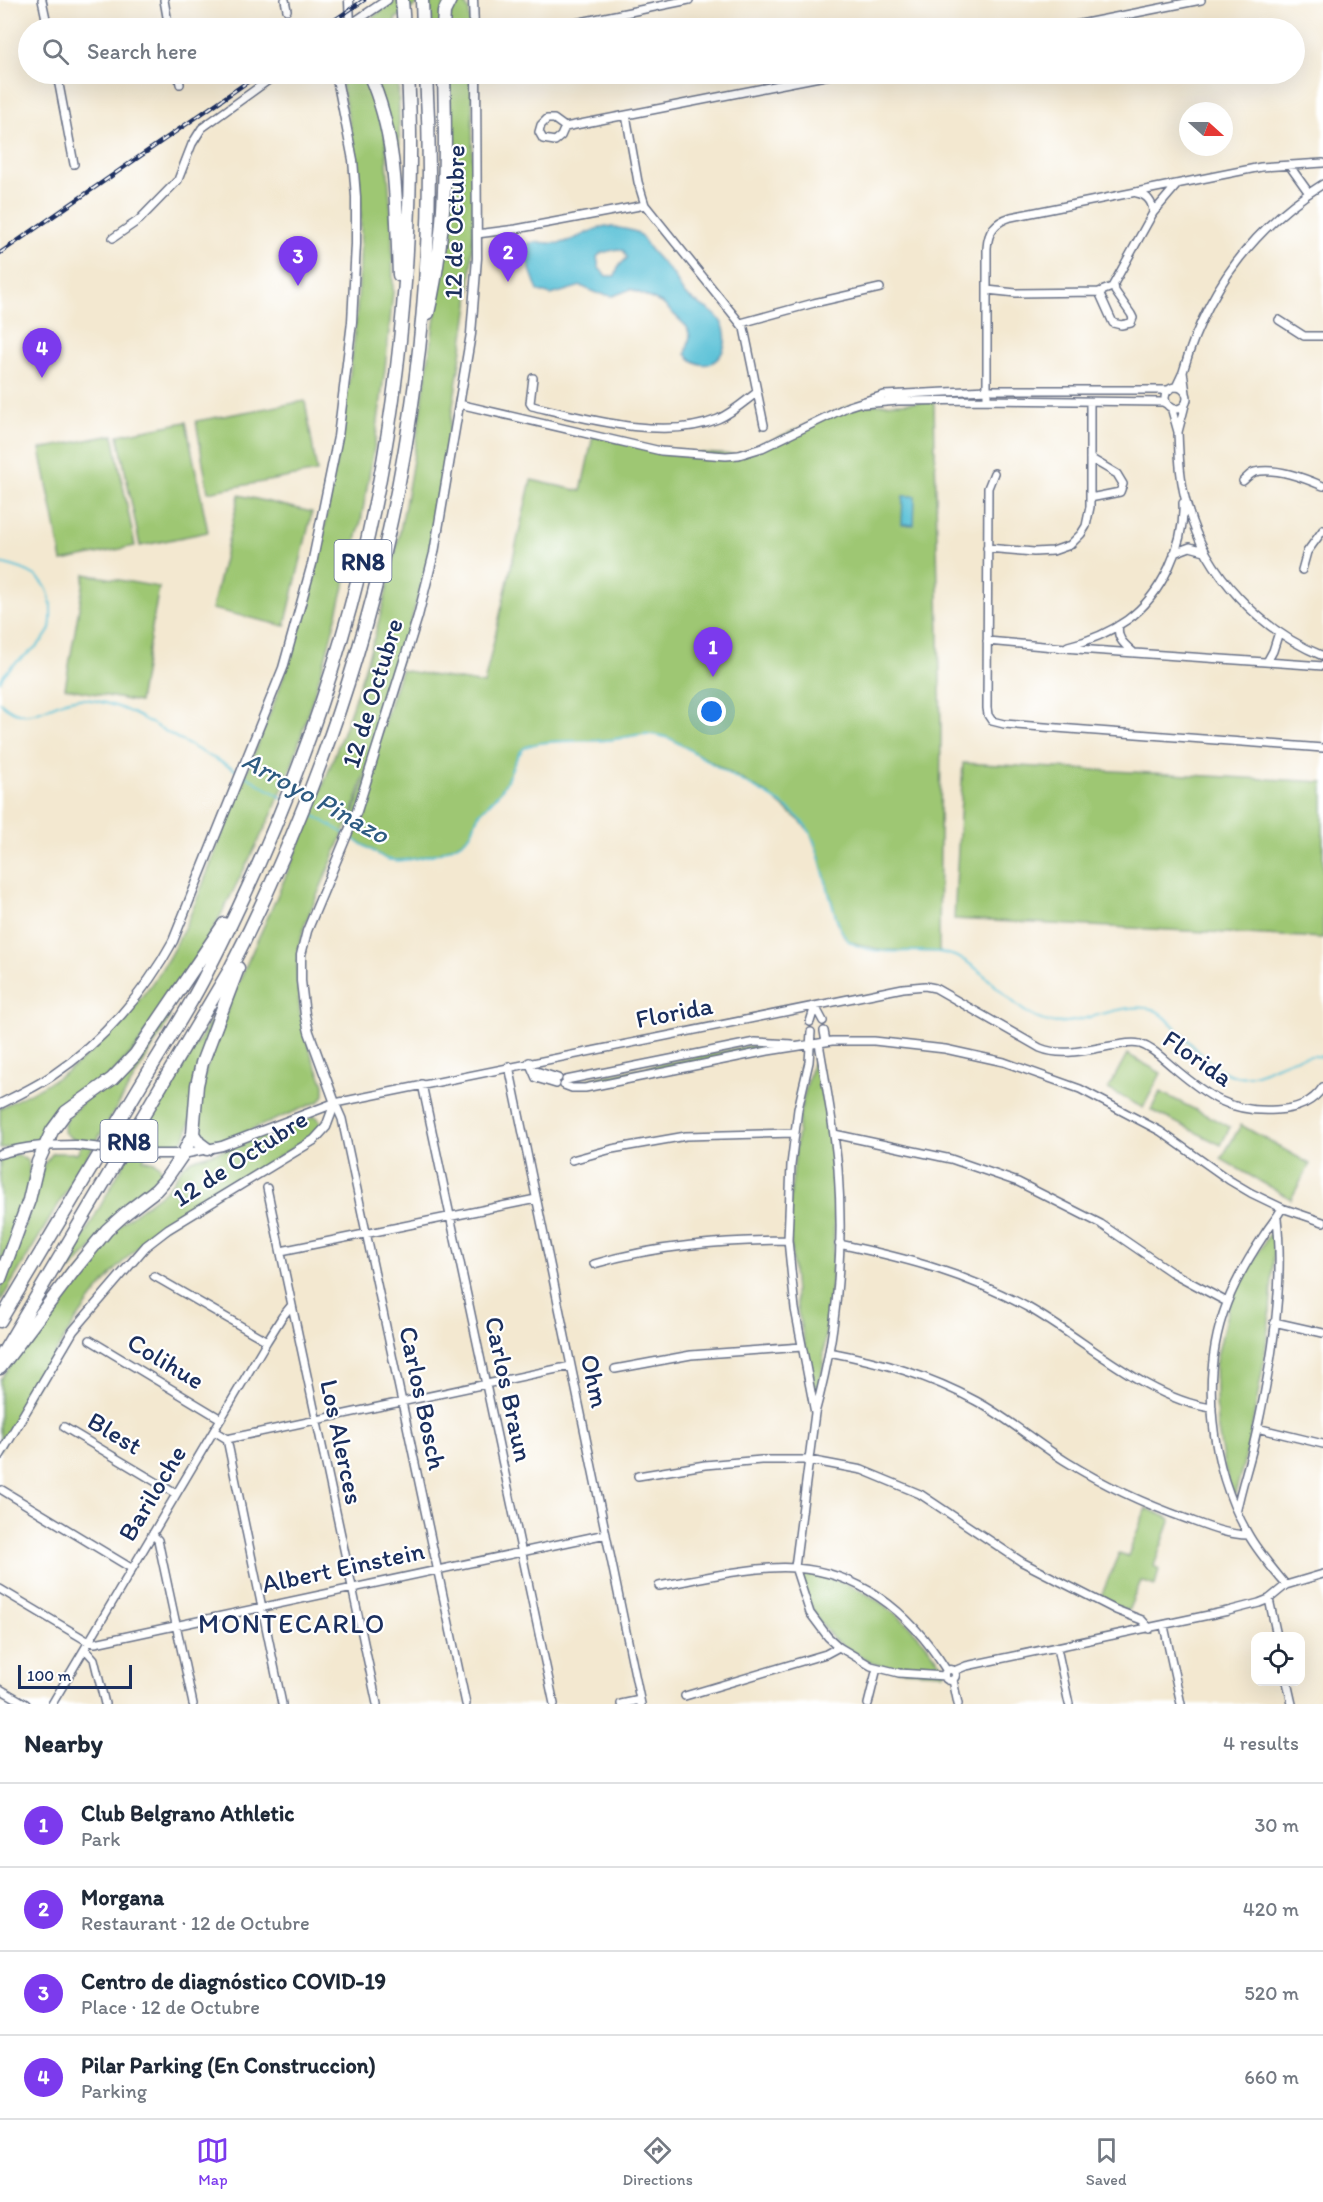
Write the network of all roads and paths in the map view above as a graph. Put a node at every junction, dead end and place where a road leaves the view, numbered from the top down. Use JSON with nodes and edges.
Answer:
{"nodes":[{"id":1,"x":42,"y":0,"type":"edge"},
{"id":2,"x":164,"y":0,"type":"edge"},
{"id":3,"x":285,"y":0,"type":"edge"},
{"id":4,"x":349,"y":0,"type":"edge"},
{"id":5,"x":387,"y":0,"type":"edge"},
{"id":6,"x":402,"y":0,"type":"edge"},
{"id":7,"x":450,"y":0,"type":"edge"},
{"id":8,"x":473,"y":0,"type":"edge"},
{"id":9,"x":689,"y":0,"type":"edge"},
{"id":10,"x":1201,"y":0,"type":"edge"},
{"id":11,"x":422,"y":1,"type":"edge"},
{"id":12,"x":666,"y":2,"type":"edge"},
{"id":13,"x":287,"y":10,"type":"dead end"},
{"id":14,"x":46,"y":18,"type":"edge"},
{"id":15,"x":167,"y":18,"type":"edge"},
{"id":16,"x":350,"y":18,"type":"edge"},
{"id":17,"x":362,"y":18,"type":"edge"},
{"id":18,"x":404,"y":18,"type":"edge"},
{"id":19,"x":423,"y":18,"type":"edge"},
{"id":20,"x":444,"y":18,"type":"edge"},
{"id":21,"x":474,"y":18,"type":"edge"},
{"id":22,"x":595,"y":18,"type":"edge"},
{"id":23,"x":1110,"y":18,"type":"edge"},
{"id":24,"x":59,"y":84,"type":"edge"},
{"id":25,"x":263,"y":84,"type":"edge"},
{"id":26,"x":338,"y":84,"type":"edge"},
{"id":27,"x":373,"y":84,"type":"edge"},
{"id":28,"x":408,"y":84,"type":"edge"},
{"id":29,"x":426,"y":84,"type":"edge"},
{"id":30,"x":444,"y":84,"type":"edge"},
{"id":31,"x":476,"y":84,"type":"edge"},
{"id":32,"x":784,"y":84,"type":"edge"},
{"id":33,"x":626,"y":115,"type":"junction"},
{"id":34,"x":565,"y":127,"type":"dead end"},
{"id":35,"x":1323,"y":163,"type":"edge"},
{"id":36,"x":74,"y":164,"type":"dead end"},
{"id":37,"x":1289,"y":165,"type":"junction"},
{"id":38,"x":1179,"y":184,"type":"junction"},
{"id":39,"x":1323,"y":184,"type":"edge"},
{"id":40,"x":1309,"y":192,"type":"junction"},
{"id":41,"x":1135,"y":193,"type":"junction"},
{"id":42,"x":645,"y":205,"type":"junction"},
{"id":43,"x":1153,"y":213,"type":"junction"},
{"id":44,"x":477,"y":234,"type":"junction"},
{"id":45,"x":113,"y":238,"type":"dead end"},
{"id":46,"x":1114,"y":285,"type":"junction"},
{"id":47,"x":880,"y":288,"type":"dead end"},
{"id":48,"x":987,"y":290,"type":"junction"},
{"id":49,"x":1099,"y":292,"type":"junction"},
{"id":50,"x":1279,"y":320,"type":"dead end"},
{"id":51,"x":741,"y":323,"type":"junction"},
{"id":52,"x":401,"y":334,"type":"junction"},
{"id":53,"x":1323,"y":336,"type":"edge"},
{"id":54,"x":418,"y":355,"type":"junction"},
{"id":55,"x":1183,"y":372,"type":"junction"},
{"id":56,"x":533,"y":378,"type":"dead end"},
{"id":57,"x":1173,"y":389,"type":"junction"},
{"id":58,"x":987,"y":390,"type":"junction"},
{"id":59,"x":756,"y":393,"type":"junction"},
{"id":60,"x":1186,"y":393,"type":"junction"},
{"id":61,"x":987,"y":400,"type":"junction"},
{"id":62,"x":1090,"y":402,"type":"junction"},
{"id":63,"x":459,"y":404,"type":"junction"},
{"id":64,"x":1185,"y":405,"type":"junction"},
{"id":65,"x":849,"y":406,"type":"junction"},
{"id":66,"x":1169,"y":406,"type":"junction"},
{"id":67,"x":764,"y":425,"type":"dead end"},
{"id":68,"x":1178,"y":432,"type":"junction"},
{"id":69,"x":1090,"y":458,"type":"junction"},
{"id":70,"x":994,"y":473,"type":"dead end"},
{"id":71,"x":1244,"y":481,"type":"dead end"},
{"id":72,"x":1323,"y":486,"type":"edge"},
{"id":73,"x":1183,"y":491,"type":"junction"},
{"id":74,"x":1090,"y":498,"type":"junction"},
{"id":75,"x":1323,"y":530,"type":"edge"},
{"id":76,"x":987,"y":548,"type":"junction"},
{"id":77,"x":1205,"y":551,"type":"junction"},
{"id":78,"x":1174,"y":553,"type":"junction"},
{"id":79,"x":1302,"y":570,"type":"dead end"},
{"id":80,"x":1119,"y":625,"type":"junction"},
{"id":81,"x":1279,"y":632,"type":"junction"},
{"id":82,"x":987,"y":641,"type":"junction"},
{"id":83,"x":1063,"y":647,"type":"junction"},
{"id":84,"x":1133,"y":652,"type":"junction"},
{"id":85,"x":1323,"y":656,"type":"edge"},
{"id":86,"x":1267,"y":662,"type":"junction"},
{"id":87,"x":1323,"y":666,"type":"edge"},
{"id":88,"x":1323,"y":748,"type":"edge"},
{"id":89,"x":247,"y":891,"type":"junction"},
{"id":90,"x":254,"y":922,"type":"junction"},
{"id":91,"x":815,"y":1006,"type":"junction"},
{"id":92,"x":823,"y":1021,"type":"dead end"},
{"id":93,"x":810,"y":1022,"type":"dead end"},
{"id":94,"x":824,"y":1031,"type":"dead end"},
{"id":95,"x":811,"y":1032,"type":"dead end"},
{"id":96,"x":816,"y":1043,"type":"junction"},
{"id":97,"x":529,"y":1062,"type":"junction"},
{"id":98,"x":509,"y":1066,"type":"junction"},
{"id":99,"x":576,"y":1079,"type":"junction"},
{"id":100,"x":561,"y":1082,"type":"junction"},
{"id":101,"x":422,"y":1084,"type":"junction"},
{"id":102,"x":1323,"y":1087,"type":"edge"},
{"id":103,"x":578,"y":1088,"type":"junction"},
{"id":104,"x":335,"y":1102,"type":"junction"},
{"id":105,"x":0,"y":1104,"type":"edge"},
{"id":106,"x":794,"y":1133,"type":"junction"},
{"id":107,"x":193,"y":1134,"type":"junction"},
{"id":108,"x":834,"y":1134,"type":"junction"},
{"id":109,"x":45,"y":1145,"type":"junction"},
{"id":110,"x":207,"y":1149,"type":"junction"},
{"id":111,"x":0,"y":1154,"type":"edge"},
{"id":112,"x":183,"y":1154,"type":"junction"},
{"id":113,"x":572,"y":1160,"type":"dead end"},
{"id":114,"x":267,"y":1188,"type":"dead end"},
{"id":115,"x":536,"y":1199,"type":"junction"},
{"id":116,"x":1282,"y":1208,"type":"junction"},
{"id":117,"x":451,"y":1217,"type":"junction"},
{"id":118,"x":1277,"y":1219,"type":"junction"},
{"id":119,"x":1323,"y":1222,"type":"edge"},
{"id":120,"x":366,"y":1234,"type":"junction"},
{"id":121,"x":788,"y":1240,"type":"junction"},
{"id":122,"x":839,"y":1244,"type":"junction"},
{"id":123,"x":281,"y":1251,"type":"junction"},
{"id":124,"x":594,"y":1264,"type":"dead end"},
{"id":125,"x":154,"y":1276,"type":"dead end"},
{"id":126,"x":0,"y":1279,"type":"edge"},
{"id":127,"x":1227,"y":1302,"type":"junction"},
{"id":128,"x":291,"y":1306,"type":"junction"},
{"id":129,"x":0,"y":1321,"type":"edge"},
{"id":130,"x":1274,"y":1322,"type":"junction"},
{"id":131,"x":1323,"y":1333,"type":"edge"},
{"id":132,"x":90,"y":1340,"type":"dead end"},
{"id":133,"x":267,"y":1341,"type":"junction"},
{"id":134,"x":802,"y":1347,"type":"junction"},
{"id":135,"x":829,"y":1352,"type":"junction"},
{"id":136,"x":0,"y":1358,"type":"edge"},
{"id":137,"x":571,"y":1366,"type":"junction"},
{"id":138,"x":0,"y":1368,"type":"edge"},
{"id":139,"x":615,"y":1369,"type":"dead end"},
{"id":140,"x":486,"y":1384,"type":"junction"},
{"id":141,"x":402,"y":1401,"type":"junction"},
{"id":142,"x":1212,"y":1407,"type":"junction"},
{"id":143,"x":815,"y":1413,"type":"junction"},
{"id":144,"x":221,"y":1419,"type":"junction"},
{"id":145,"x":316,"y":1420,"type":"junction"},
{"id":146,"x":64,"y":1427,"type":"dead end"},
{"id":147,"x":1257,"y":1428,"type":"junction"},
{"id":148,"x":214,"y":1431,"type":"junction"},
{"id":149,"x":227,"y":1439,"type":"junction"},
{"id":150,"x":1323,"y":1444,"type":"edge"},
{"id":151,"x":0,"y":1455,"type":"edge"},
{"id":152,"x":809,"y":1460,"type":"junction"},
{"id":153,"x":638,"y":1476,"type":"dead end"},
{"id":154,"x":2,"y":1490,"type":"dead end"},
{"id":155,"x":176,"y":1494,"type":"junction"},
{"id":156,"x":1236,"y":1510,"type":"junction"},
{"id":157,"x":152,"y":1534,"type":"junction"},
{"id":158,"x":606,"y":1534,"type":"junction"},
{"id":159,"x":1248,"y":1535,"type":"junction"},
{"id":160,"x":522,"y":1551,"type":"junction"},
{"id":161,"x":131,"y":1568,"type":"junction"},
{"id":162,"x":795,"y":1568,"type":"junction"},
{"id":163,"x":438,"y":1569,"type":"junction"},
{"id":164,"x":1323,"y":1574,"type":"edge"},
{"id":165,"x":659,"y":1586,"type":"dead end"},
{"id":166,"x":1286,"y":1586,"type":"junction"},
{"id":167,"x":352,"y":1587,"type":"junction"},
{"id":168,"x":0,"y":1589,"type":"edge"},
{"id":169,"x":1269,"y":1599,"type":"junction"},
{"id":170,"x":261,"y":1606,"type":"junction"},
{"id":171,"x":175,"y":1624,"type":"junction"},
{"id":172,"x":1164,"y":1626,"type":"junction"},
{"id":173,"x":1150,"y":1629,"type":"junction"},
{"id":174,"x":1276,"y":1632,"type":"edge"},
{"id":175,"x":87,"y":1646,"type":"junction"},
{"id":176,"x":839,"y":1647,"type":"junction"},
{"id":177,"x":1057,"y":1648,"type":"junction"},
{"id":178,"x":877,"y":1668,"type":"junction"},
{"id":179,"x":949,"y":1673,"type":"junction"},
{"id":180,"x":1288,"y":1686,"type":"edge"},
{"id":181,"x":0,"y":1689,"type":"edge"},
{"id":182,"x":685,"y":1695,"type":"dead end"},
{"id":183,"x":641,"y":1702,"type":"edge"},
{"id":184,"x":26,"y":1704,"type":"edge"},
{"id":185,"x":52,"y":1704,"type":"edge"},
{"id":186,"x":105,"y":1704,"type":"edge"},
{"id":187,"x":193,"y":1704,"type":"edge"},
{"id":188,"x":282,"y":1704,"type":"edge"},
{"id":189,"x":377,"y":1704,"type":"edge"},
{"id":190,"x":466,"y":1704,"type":"edge"},
{"id":191,"x":554,"y":1704,"type":"edge"},
{"id":192,"x":621,"y":1704,"type":"edge"},
{"id":193,"x":868,"y":1704,"type":"edge"},
{"id":194,"x":958,"y":1704,"type":"edge"},
{"id":195,"x":1069,"y":1704,"type":"edge"},
{"id":196,"x":1181,"y":1704,"type":"edge"},
{"id":197,"x":1292,"y":1704,"type":"edge"}],
"edges":[{"from":1,"to":14,"type":"street"},
{"from":2,"to":15,"type":"street"},
{"from":3,"to":13,"type":"street"},
{"from":4,"to":16,"type":"street"},
{"from":5,"to":17,"type":"street"},
{"from":6,"to":18,"type":"highway"},
{"from":7,"to":20,"type":"highway"},
{"from":8,"to":21,"type":"street"},
{"from":9,"to":12,"type":"street"},
{"from":10,"to":23,"type":"street"},
{"from":11,"to":19,"type":"highway"},
{"from":12,"to":22,"type":"street"},
{"from":24,"to":36,"type":"street"},
{"from":25,"to":45,"type":"street"},
{"from":26,"to":105,"type":"street"},
{"from":27,"to":52,"type":"highway"},
{"from":28,"to":52,"type":"highway","number":"RN8"},
{"from":29,"to":54,"type":"highway","number":"RN8"},
{"from":30,"to":54,"type":"highway"},
{"from":31,"to":44,"type":"street","name":"12 de Octubre"},
{"from":32,"to":33,"type":"street"},
{"from":33,"to":34,"type":"street"},
{"from":33,"to":42,"type":"street"},
{"from":35,"to":37,"type":"street"},
{"from":37,"to":38,"type":"street"},
{"from":37,"to":40,"type":"street"},
{"from":38,"to":41,"type":"street"},
{"from":38,"to":43,"type":"street"},
{"from":39,"to":40,"type":"street"},
{"from":40,"to":55,"type":"street"},
{"from":41,"to":43,"type":"street"},
{"from":41,"to":48,"type":"street"},
{"from":42,"to":44,"type":"street"},
{"from":42,"to":51,"type":"street"},
{"from":43,"to":46,"type":"street"},
{"from":44,"to":63,"type":"street","name":"12 de Octubre"},
{"from":46,"to":49,"type":"street"},
{"from":46,"to":49,"type":"street"},
{"from":47,"to":51,"type":"street"},
{"from":48,"to":49,"type":"street"},
{"from":48,"to":58,"type":"street"},
{"from":50,"to":53,"type":"street"},
{"from":51,"to":59,"type":"street"},
{"from":52,"to":89,"type":"highway","number":"RN8"},
{"from":54,"to":90,"type":"highway","number":"RN8"},
{"from":55,"to":57,"type":"street"},
{"from":55,"to":60,"type":"street"},
{"from":56,"to":59,"type":"street"},
{"from":57,"to":58,"type":"street"},
{"from":57,"to":60,"type":"street"},
{"from":57,"to":66,"type":"street"},
{"from":58,"to":61,"type":"street"},
{"from":58,"to":65,"type":"street"},
{"from":59,"to":67,"type":"street"},
{"from":60,"to":64,"type":"street"},
{"from":61,"to":62,"type":"street"},
{"from":61,"to":65,"type":"street"},
{"from":62,"to":66,"type":"street"},
{"from":62,"to":69,"type":"street"},
{"from":63,"to":65,"type":"street"},
{"from":63,"to":104,"type":"street","name":"12 de Octubre"},
{"from":64,"to":66,"type":"street"},
{"from":64,"to":68,"type":"street"},
{"from":66,"to":68,"type":"street"},
{"from":68,"to":73,"type":"street"},
{"from":69,"to":74,"type":"street"},
{"from":69,"to":74,"type":"street"},
{"from":70,"to":76,"type":"street"},
{"from":71,"to":72,"type":"street"},
{"from":73,"to":77,"type":"street"},
{"from":73,"to":78,"type":"street"},
{"from":74,"to":76,"type":"street"},
{"from":75,"to":79,"type":"street"},
{"from":76,"to":82,"type":"street"},
{"from":77,"to":78,"type":"street"},
{"from":77,"to":81,"type":"street"},
{"from":78,"to":80,"type":"street"},
{"from":80,"to":83,"type":"street"},
{"from":80,"to":84,"type":"street"},
{"from":81,"to":85,"type":"street"},
{"from":81,"to":86,"type":"street"},
{"from":82,"to":83,"type":"street"},
{"from":82,"to":88,"type":"street"},
{"from":83,"to":84,"type":"street"},
{"from":84,"to":86,"type":"street"},
{"from":86,"to":87,"type":"street"},
{"from":89,"to":109,"type":"highway"},
{"from":89,"to":129,"type":"highway","number":"RN8"},
{"from":90,"to":107,"type":"highway"},
{"from":90,"to":136,"type":"highway","number":"RN8"},
{"from":91,"to":92,"type":"street"},
{"from":91,"to":93,"type":"street"},
{"from":91,"to":97,"type":"street","name":"Florida"},
{"from":91,"to":102,"type":"street","name":"Florida"},
{"from":94,"to":96,"type":"street"},
{"from":95,"to":96,"type":"street"},
{"from":96,"to":99,"type":"street"},
{"from":96,"to":103,"type":"street"},
{"from":96,"to":106,"type":"street"},
{"from":96,"to":108,"type":"street"},
{"from":96,"to":116,"type":"street"},
{"from":97,"to":98,"type":"street","name":"Florida"},
{"from":97,"to":100,"type":"street"},
{"from":98,"to":101,"type":"street","name":"Florida"},
{"from":98,"to":115,"type":"street","name":"Ohm"},
{"from":99,"to":100,"type":"street"},
{"from":99,"to":103,"type":"street"},
{"from":100,"to":103,"type":"street"},
{"from":101,"to":104,"type":"street","name":"Florida"},
{"from":101,"to":117,"type":"street","name":"Carlos Braun"},
{"from":104,"to":110,"type":"street","name":"Florida"},
{"from":104,"to":120,"type":"street","name":"Carlos Bosch"},
{"from":104,"to":151,"type":"street","name":"12 de Octubre"},
{"from":106,"to":113,"type":"street"},
{"from":106,"to":121,"type":"street"},
{"from":107,"to":110,"type":"highway"},
{"from":107,"to":112,"type":"highway"},
{"from":108,"to":122,"type":"street"},
{"from":108,"to":127,"type":"street"},
{"from":109,"to":111,"type":"street","name":"Florida"},
{"from":109,"to":112,"type":"street","name":"Florida","bridge":true},
{"from":109,"to":126,"type":"highway"},
{"from":110,"to":112,"type":"street","name":"Florida"},
{"from":112,"to":138,"type":"highway"},
{"from":114,"to":123,"type":"street","name":"Los Alerces"},
{"from":115,"to":117,"type":"street"},
{"from":115,"to":137,"type":"street","name":"Ohm"},
{"from":116,"to":118,"type":"street"},
{"from":116,"to":119,"type":"street"},
{"from":117,"to":120,"type":"street"},
{"from":117,"to":140,"type":"street","name":"Carlos Braun"},
{"from":118,"to":127,"type":"street"},
{"from":118,"to":130,"type":"street"},
{"from":120,"to":123,"type":"street"},
{"from":120,"to":141,"type":"street","name":"Carlos Bosch"},
{"from":121,"to":124,"type":"street"},
{"from":121,"to":134,"type":"street"},
{"from":122,"to":135,"type":"street"},
{"from":122,"to":142,"type":"street"},
{"from":123,"to":128,"type":"street","name":"Los Alerces"},
{"from":125,"to":133,"type":"street"},
{"from":127,"to":142,"type":"street"},
{"from":128,"to":133,"type":"street","name":"Bariloche"},
{"from":128,"to":145,"type":"street","name":"Los Alerces"},
{"from":130,"to":131,"type":"street"},
{"from":130,"to":147,"type":"street"},
{"from":132,"to":144,"type":"street","name":"Colihue"},
{"from":133,"to":144,"type":"street","name":"Bariloche"},
{"from":134,"to":139,"type":"street"},
{"from":134,"to":143,"type":"street"},
{"from":135,"to":143,"type":"street"},
{"from":135,"to":159,"type":"street"},
{"from":137,"to":140,"type":"street"},
{"from":137,"to":158,"type":"street","name":"Ohm"},
{"from":140,"to":141,"type":"street"},
{"from":140,"to":160,"type":"street","name":"Carlos Braun"},
{"from":141,"to":145,"type":"street"},
{"from":141,"to":163,"type":"street","name":"Carlos Bosch"},
{"from":142,"to":156,"type":"street"},
{"from":143,"to":152,"type":"street"},
{"from":144,"to":148,"type":"street","name":"Bariloche"},
{"from":145,"to":149,"type":"street"},
{"from":145,"to":167,"type":"street","name":"Los Alerces"},
{"from":146,"to":155,"type":"street","name":"Blest"},
{"from":147,"to":150,"type":"street"},
{"from":147,"to":156,"type":"street"},
{"from":148,"to":149,"type":"street"},
{"from":148,"to":155,"type":"street","name":"Bariloche"},
{"from":149,"to":170,"type":"street"},
{"from":152,"to":153,"type":"street"},
{"from":152,"to":162,"type":"street"},
{"from":152,"to":173,"type":"street"},
{"from":154,"to":161,"type":"street"},
{"from":155,"to":157,"type":"street","name":"Bariloche"},
{"from":156,"to":159,"type":"street"},
{"from":157,"to":161,"type":"street","name":"Bariloche"},
{"from":157,"to":171,"type":"street"},
{"from":158,"to":160,"type":"street","name":"Albert Einstein"},
{"from":158,"to":183,"type":"street","name":"Ohm"},
{"from":159,"to":166,"type":"street"},
{"from":160,"to":163,"type":"street","name":"Albert Einstein"},
{"from":160,"to":191,"type":"street","name":"Carlos Braun"},
{"from":161,"to":175,"type":"street","name":"Bariloche"},
{"from":162,"to":165,"type":"street"},
{"from":162,"to":176,"type":"street"},
{"from":162,"to":179,"type":"street"},
{"from":163,"to":167,"type":"street","name":"Albert Einstein"},
{"from":163,"to":190,"type":"street","name":"Carlos Bosch"},
{"from":164,"to":166,"type":"street"},
{"from":166,"to":169,"type":"street"},
{"from":167,"to":170,"type":"street","name":"Albert Einstein"},
{"from":167,"to":189,"type":"street","name":"Los Alerces"},
{"from":168,"to":175,"type":"street"},
{"from":169,"to":172,"type":"street"},
{"from":169,"to":174,"type":"street"},
{"from":170,"to":171,"type":"street","name":"Albert Einstein"},
{"from":170,"to":188,"type":"street"},
{"from":171,"to":175,"type":"street","name":"Albert Einstein"},
{"from":171,"to":187,"type":"street"},
{"from":172,"to":173,"type":"street"},
{"from":172,"to":196,"type":"street"},
{"from":173,"to":177,"type":"street"},
{"from":175,"to":185,"type":"street","name":"Bariloche"},
{"from":175,"to":186,"type":"street"},
{"from":176,"to":178,"type":"street"},
{"from":176,"to":182,"type":"street"},
{"from":177,"to":179,"type":"street"},
{"from":177,"to":195,"type":"street"},
{"from":178,"to":179,"type":"street"},
{"from":178,"to":193,"type":"street"},
{"from":179,"to":194,"type":"street"},
{"from":180,"to":197,"type":"street"},
{"from":181,"to":184,"type":"street"},
{"from":183,"to":192,"type":"street"}]}
